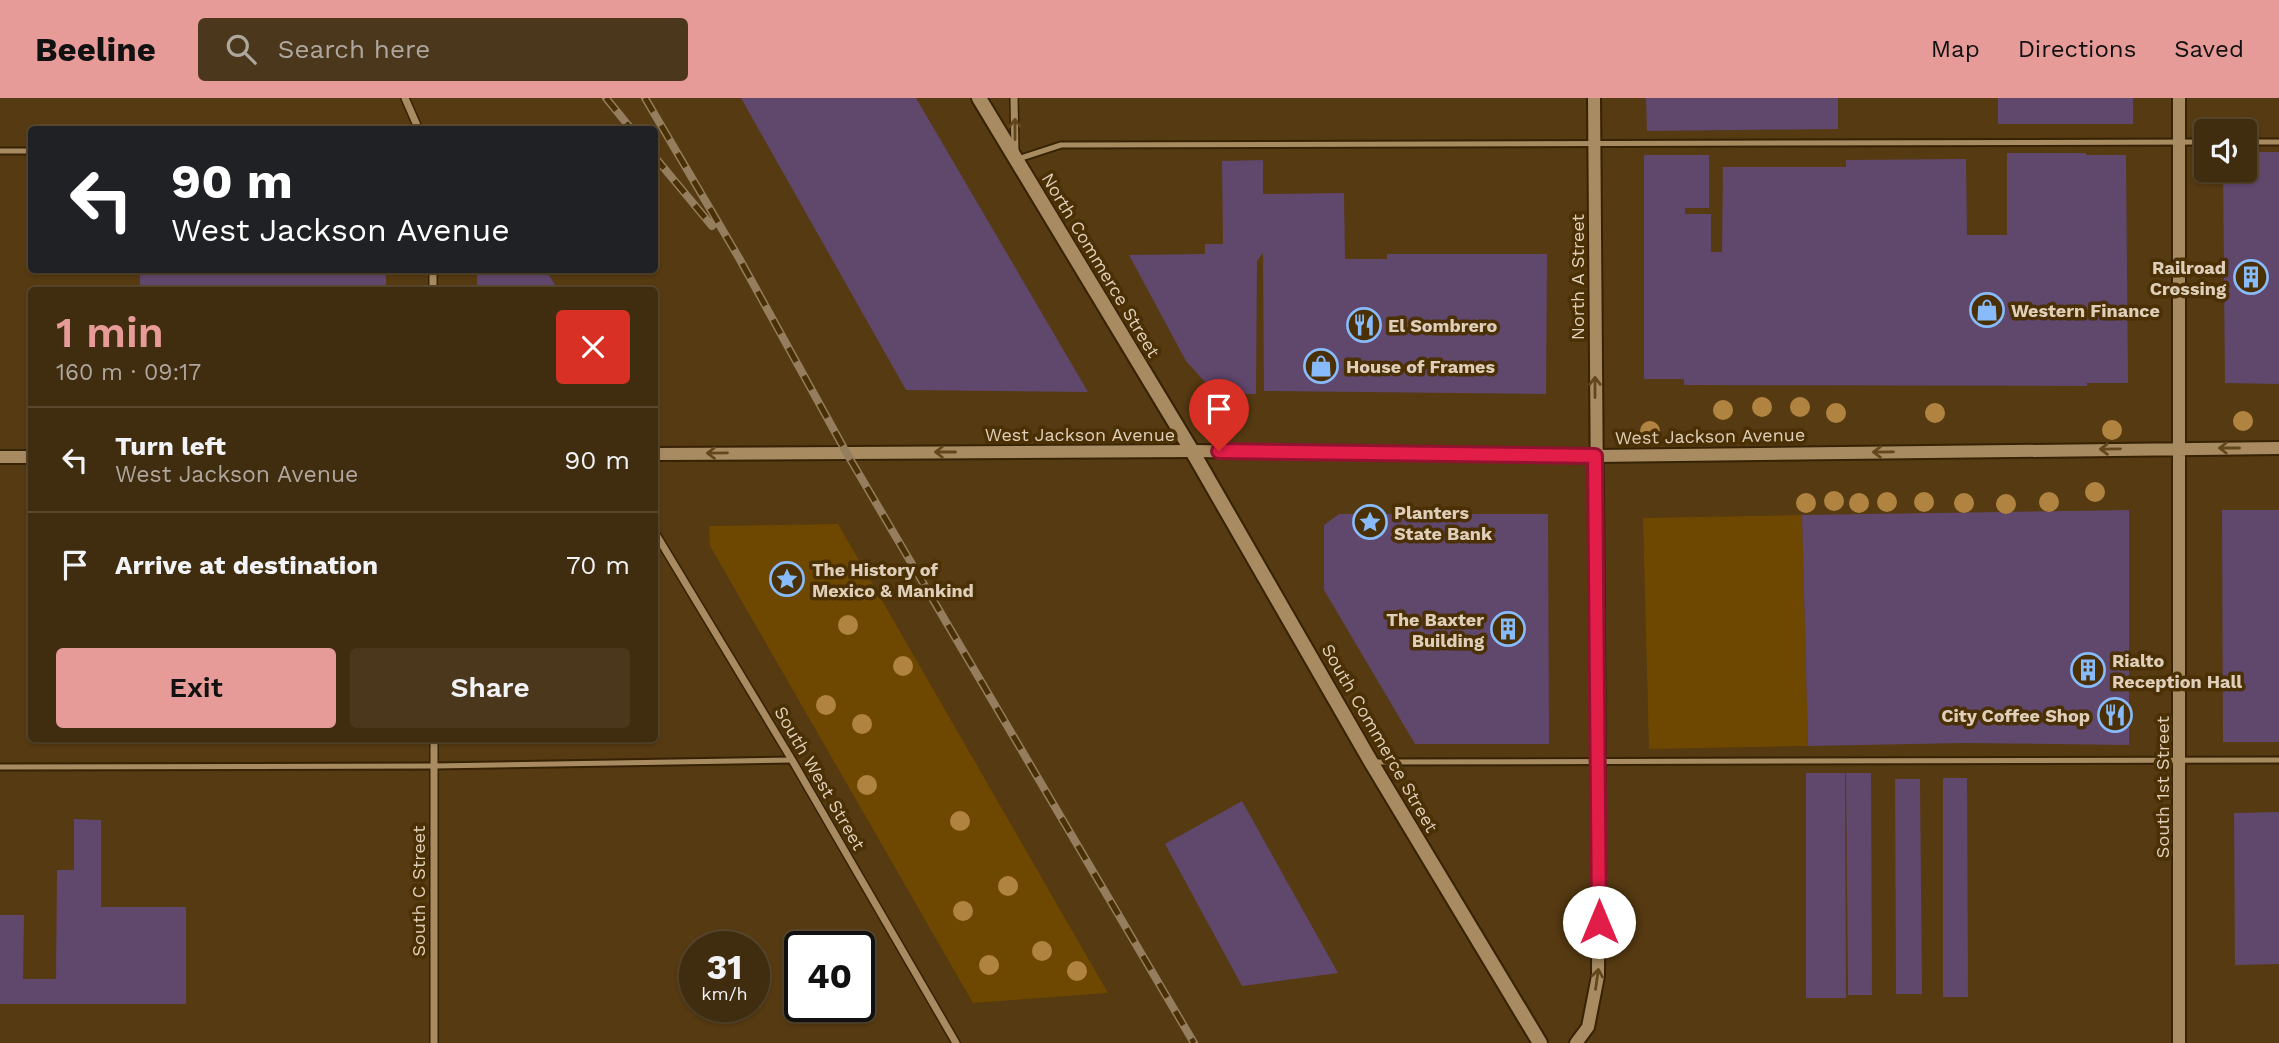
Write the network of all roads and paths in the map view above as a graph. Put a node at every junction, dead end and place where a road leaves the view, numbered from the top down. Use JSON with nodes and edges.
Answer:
{"nodes":[{"id":1,"x":405,"y":98,"type":"edge"},
{"id":2,"x":979,"y":98,"type":"edge"},
{"id":3,"x":1014,"y":98,"type":"edge"},
{"id":4,"x":1594,"y":98,"type":"edge"},
{"id":5,"x":2179,"y":98,"type":"edge"},
{"id":6,"x":417,"y":126,"type":"edge"},
{"id":7,"x":2179,"y":142,"type":"junction"},
{"id":8,"x":2194,"y":142,"type":"edge"},
{"id":9,"x":2257,"y":142,"type":"edge"},
{"id":10,"x":2279,"y":142,"type":"edge"},
{"id":11,"x":1594,"y":144,"type":"junction"},
{"id":12,"x":0,"y":151,"type":"edge"},
{"id":13,"x":28,"y":151,"type":"edge"},
{"id":14,"x":1015,"y":160,"type":"junction"},
{"id":15,"x":2178,"y":448,"type":"junction"},
{"id":16,"x":2279,"y":448,"type":"edge"},
{"id":17,"x":1192,"y":451,"type":"junction"},
{"id":18,"x":658,"y":454,"type":"edge"},
{"id":19,"x":1595,"y":456,"type":"junction"},
{"id":20,"x":0,"y":457,"type":"edge"},
{"id":21,"x":28,"y":457,"type":"edge"},
{"id":22,"x":658,"y":538,"type":"edge"},
{"id":23,"x":434,"y":742,"type":"edge"},
{"id":24,"x":792,"y":760,"type":"junction"},
{"id":25,"x":2179,"y":760,"type":"junction"},
{"id":26,"x":2279,"y":760,"type":"edge"},
{"id":27,"x":1599,"y":761,"type":"junction"},
{"id":28,"x":1371,"y":762,"type":"junction"},
{"id":29,"x":434,"y":766,"type":"junction"},
{"id":30,"x":0,"y":767,"type":"edge"},
{"id":31,"x":434,"y":1043,"type":"edge"},
{"id":32,"x":956,"y":1043,"type":"edge"},
{"id":33,"x":1540,"y":1043,"type":"edge"},
{"id":34,"x":1576,"y":1043,"type":"edge"},
{"id":35,"x":2179,"y":1043,"type":"edge"}],
"edges":[{"from":1,"to":6,"type":"street"},
{"from":2,"to":14,"type":"main road","name":"North Commerce Street"},
{"from":14,"to":3,"type":"street","one_way":true},
{"from":4,"to":11,"type":"street","name":"North A Street"},
{"from":5,"to":7,"type":"street","name":"South 1st Street"},
{"from":7,"to":8,"type":"lane"},
{"from":7,"to":11,"type":"lane"},
{"from":7,"to":15,"type":"street","name":"South 1st Street"},
{"from":9,"to":10,"type":"lane"},
{"from":11,"to":14,"type":"lane"},
{"from":19,"to":11,"type":"street","name":"North A Street","one_way":true},
{"from":12,"to":13,"type":"lane"},
{"from":14,"to":17,"type":"main road","name":"North Commerce Street"},
{"from":16,"to":15,"type":"street","name":"West Jackson Avenue","one_way":true},
{"from":15,"to":19,"type":"street","name":"West Jackson Avenue","one_way":true},
{"from":15,"to":25,"type":"street","name":"South 1st Street"},
{"from":17,"to":18,"type":"street","name":"West Jackson Avenue","one_way":true},
{"from":17,"to":19,"type":"street","name":"West Jackson Avenue"},
{"from":17,"to":28,"type":"main road","name":"South Commerce Street"},
{"from":19,"to":27,"type":"street","name":"North A Street"},
{"from":20,"to":21,"type":"street"},
{"from":22,"to":24,"type":"street","name":"South West Street"},
{"from":23,"to":29,"type":"street","name":"South C Street"},
{"from":24,"to":29,"type":"lane"},
{"from":24,"to":32,"type":"street","name":"South West Street"},
{"from":25,"to":26,"type":"lane"},
{"from":25,"to":27,"type":"lane"},
{"from":25,"to":35,"type":"street","name":"South 1st Street"},
{"from":27,"to":28,"type":"lane"},
{"from":34,"to":27,"type":"street","name":"North A Street","one_way":true},
{"from":28,"to":33,"type":"main road","name":"South Commerce Street"},
{"from":29,"to":30,"type":"lane"},
{"from":29,"to":31,"type":"street","name":"South C Street"}]}
